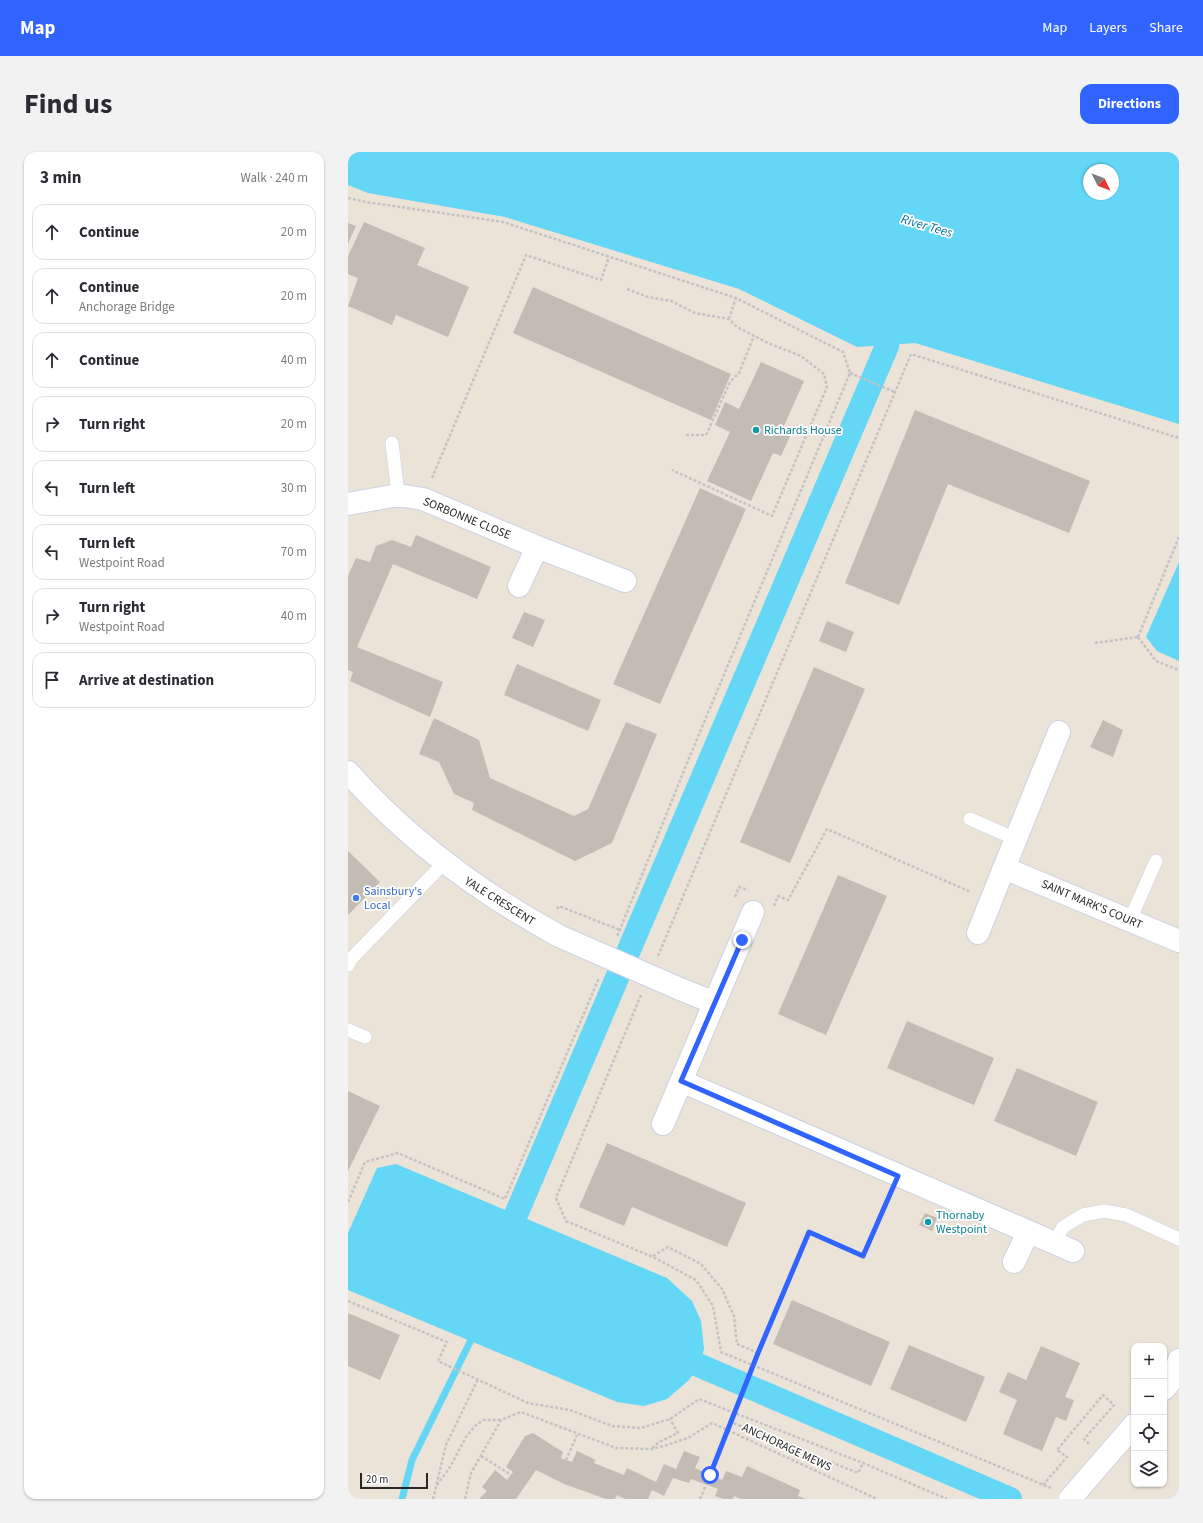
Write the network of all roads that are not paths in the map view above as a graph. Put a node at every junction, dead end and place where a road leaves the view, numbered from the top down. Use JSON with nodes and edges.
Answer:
{"nodes":[{"id":1,"x":392,"y":443,"type":"dead end"},
{"id":2,"x":398,"y":495,"type":"junction"},
{"id":3,"x":348,"y":504,"type":"edge"},
{"id":4,"x":537,"y":547,"type":"junction"},
{"id":5,"x":625,"y":581,"type":"dead end"},
{"id":6,"x":519,"y":586,"type":"dead end"},
{"id":7,"x":1059,"y":732,"type":"dead end"},
{"id":8,"x":348,"y":772,"type":"edge"},
{"id":9,"x":970,"y":819,"type":"dead end"},
{"id":10,"x":1016,"y":839,"type":"junction"},
{"id":11,"x":1156,"y":861,"type":"dead end"},
{"id":12,"x":444,"y":862,"type":"junction"},
{"id":13,"x":1004,"y":868,"type":"junction"},
{"id":14,"x":754,"y":912,"type":"dead end"},
{"id":15,"x":1130,"y":920,"type":"junction"},
{"id":16,"x":978,"y":933,"type":"dead end"},
{"id":17,"x":1179,"y":941,"type":"edge"},
{"id":18,"x":348,"y":965,"type":"edge"},
{"id":19,"x":715,"y":1002,"type":"junction"},
{"id":20,"x":348,"y":1030,"type":"edge"},
{"id":21,"x":365,"y":1037,"type":"dead end"},
{"id":22,"x":681,"y":1081,"type":"junction"},
{"id":23,"x":663,"y":1124,"type":"dead end"},
{"id":24,"x":1028,"y":1232,"type":"junction"},
{"id":25,"x":1179,"y":1239,"type":"edge"},
{"id":26,"x":1064,"y":1247,"type":"joint"},
{"id":27,"x":1014,"y":1262,"type":"dead end"},
{"id":28,"x":1131,"y":1428,"type":"edge"},
{"id":29,"x":1063,"y":1495,"type":"edge"}],
"edges":[{"from":1,"to":2,"type":"lane"},
{"from":2,"to":3,"type":"street","name":"SORBONNE CLOSE"},
{"from":2,"to":4,"type":"street","name":"SORBONNE CLOSE"},
{"from":4,"to":5,"type":"street","name":"SORBONNE CLOSE"},
{"from":4,"to":6,"type":"street"},
{"from":7,"to":10,"type":"street"},
{"from":8,"to":12,"type":"street","name":"YALE CRESCENT"},
{"from":9,"to":10,"type":"lane"},
{"from":10,"to":13,"type":"street"},
{"from":11,"to":15,"type":"lane"},
{"from":12,"to":18,"type":"lane"},
{"from":12,"to":19,"type":"street","name":"YALE CRESCENT","bridge":true},
{"from":13,"to":15,"type":"street","name":"SAINT MARK'S COURT"},
{"from":13,"to":16,"type":"street"},
{"from":14,"to":19,"type":"street"},
{"from":15,"to":17,"type":"street","name":"SAINT MARK'S COURT"},
{"from":19,"to":22,"type":"street"},
{"from":20,"to":21,"type":"lane"},
{"from":22,"to":23,"type":"street"},
{"from":22,"to":24,"type":"street"},
{"from":24,"to":26,"type":"street"},
{"from":24,"to":27,"type":"street"},
{"from":25,"to":26,"type":"lane"},
{"from":28,"to":29,"type":"street","bridge":true}]}
